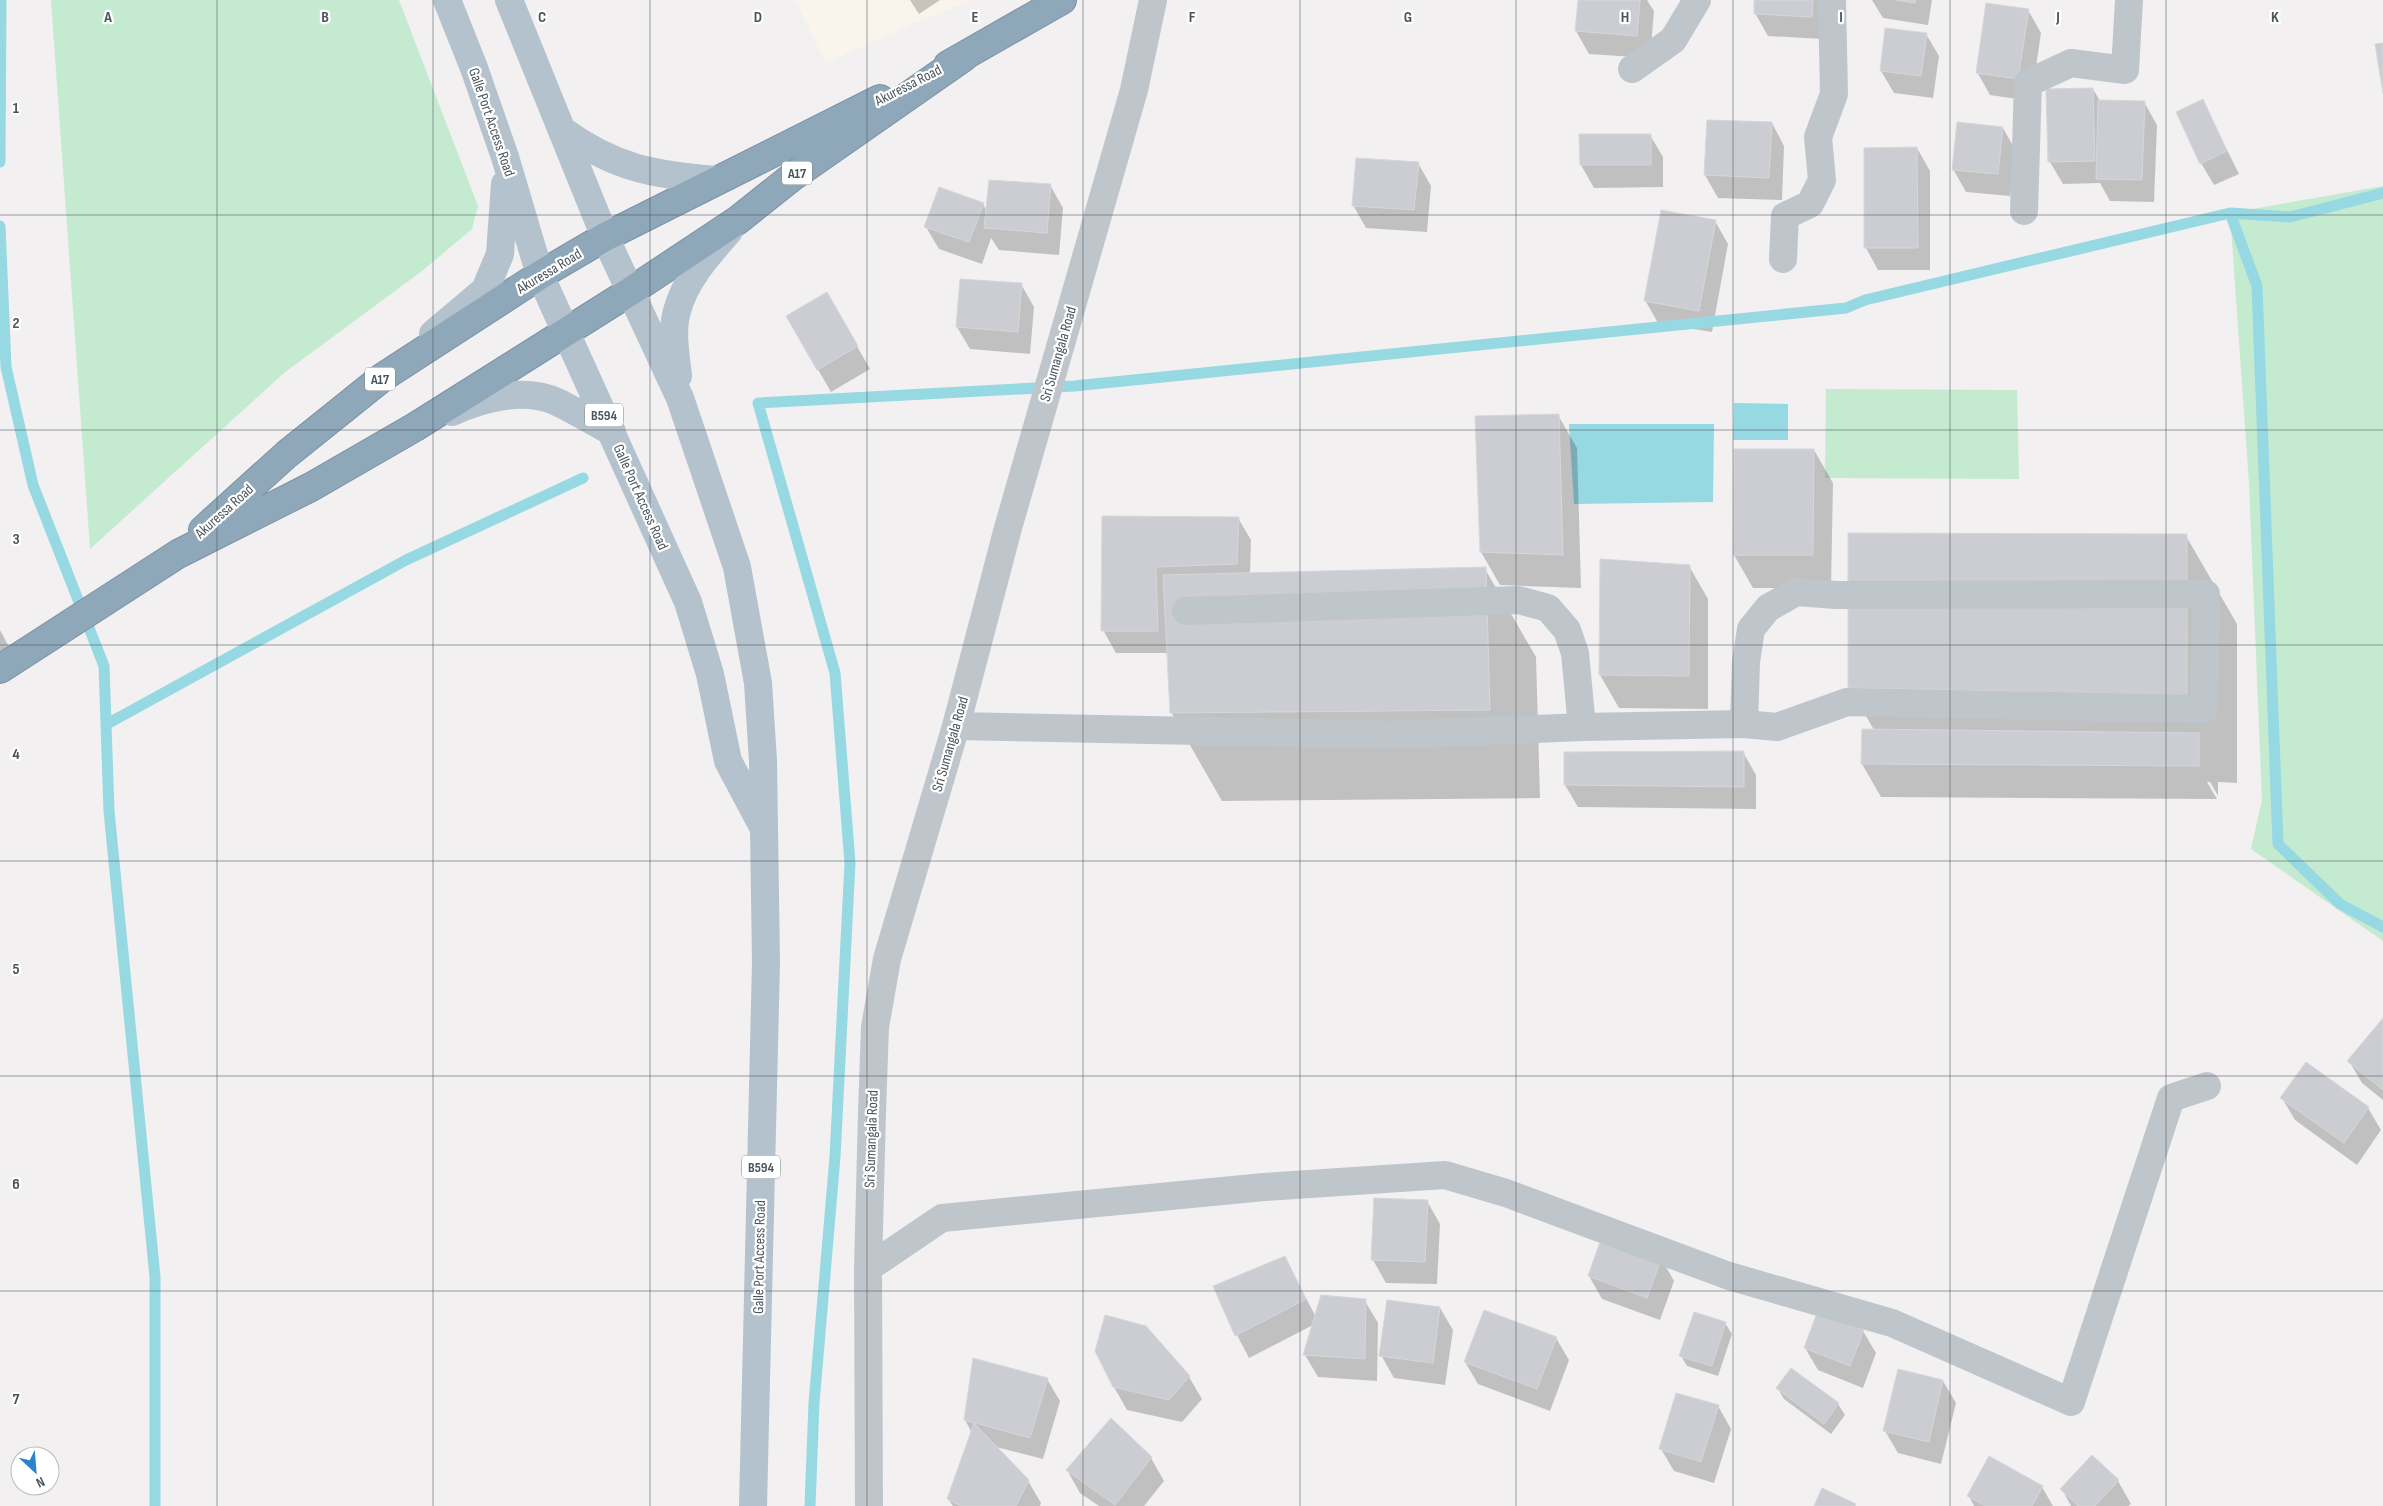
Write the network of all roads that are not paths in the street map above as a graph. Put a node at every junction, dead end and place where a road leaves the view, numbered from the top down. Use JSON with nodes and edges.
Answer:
{"nodes":[{"id":1,"x":447,"y":0,"type":"edge"},
{"id":2,"x":509,"y":0,"type":"edge"},
{"id":3,"x":1062,"y":0,"type":"edge"},
{"id":4,"x":1153,"y":0,"type":"edge"},
{"id":5,"x":1697,"y":0,"type":"edge"},
{"id":6,"x":1832,"y":0,"type":"edge"},
{"id":7,"x":2129,"y":0,"type":"edge"},
{"id":8,"x":964,"y":57,"type":"junction"},
{"id":9,"x":1632,"y":69,"type":"dead end"},
{"id":10,"x":562,"y":130,"type":"junction"},
{"id":11,"x":505,"y":157,"type":"junction"},
{"id":12,"x":717,"y":180,"type":"junction"},
{"id":13,"x":2024,"y":211,"type":"dead end"},
{"id":14,"x":738,"y":220,"type":"junction"},
{"id":15,"x":605,"y":237,"type":"junction"},
{"id":16,"x":1783,"y":259,"type":"dead end"},
{"id":17,"x":540,"y":275,"type":"junction"},
{"id":18,"x":631,"y":291,"type":"junction"},
{"id":19,"x":566,"y":331,"type":"junction"},
{"id":20,"x":382,"y":377,"type":"junction"},
{"id":21,"x":680,"y":398,"type":"junction"},
{"id":22,"x":415,"y":427,"type":"junction"},
{"id":23,"x":612,"y":432,"type":"junction"},
{"id":24,"x":178,"y":554,"type":"junction"},
{"id":25,"x":1186,"y":611,"type":"dead end"},
{"id":26,"x":0,"y":669,"type":"edge"},
{"id":27,"x":1744,"y":724,"type":"junction"},
{"id":28,"x":956,"y":726,"type":"junction"},
{"id":29,"x":1582,"y":727,"type":"junction"},
{"id":30,"x":764,"y":828,"type":"junction"},
{"id":31,"x":2207,"y":1086,"type":"dead end"},
{"id":32,"x":868,"y":1268,"type":"junction"},
{"id":33,"x":753,"y":1506,"type":"edge"},
{"id":34,"x":869,"y":1506,"type":"edge"}],
"edges":[{"from":1,"to":11,"type":"main road","name":"Galle Port Access Road","number":"B594"},
{"from":2,"to":10,"type":"main road","name":"Galle Port Access Road","number":"B594"},
{"from":3,"to":8,"type":"highway","name":"Akuressa Road","number":"A17"},
{"from":4,"to":28,"type":"street","name":"Sri Sumangala Road"},
{"from":5,"to":9,"type":"street"},
{"from":6,"to":16,"type":"street"},
{"from":7,"to":13,"type":"street"},
{"from":8,"to":12,"type":"highway","name":"Akuressa Road","number":"A17"},
{"from":8,"to":14,"type":"highway","name":"Akuressa Road","number":"A17"},
{"from":10,"to":12,"type":"main road"},
{"from":10,"to":15,"type":"main road","name":"Galle Port Access Road","number":"B594"},
{"from":11,"to":17,"type":"main road","name":"Galle Port Access Road","number":"B594"},
{"from":11,"to":20,"type":"main road"},
{"from":12,"to":15,"type":"highway","name":"Akuressa Road","number":"A17"},
{"from":14,"to":18,"type":"highway","name":"Akuressa Road","number":"A17"},
{"from":14,"to":21,"type":"main road"},
{"from":15,"to":17,"type":"highway","name":"Akuressa Road","number":"A17"},
{"from":15,"to":18,"type":"main road","name":"Galle Port Access Road","number":"B594"},
{"from":17,"to":19,"type":"main road","name":"Galle Port Access Road","number":"B594"},
{"from":17,"to":20,"type":"highway","name":"Akuressa Road","number":"A17"},
{"from":18,"to":19,"type":"highway","name":"Akuressa Road","number":"A17"},
{"from":18,"to":21,"type":"main road","name":"Galle Port Access Road","number":"B594"},
{"from":19,"to":22,"type":"highway","name":"Akuressa Road","number":"A17"},
{"from":19,"to":23,"type":"main road","name":"Galle Port Access Road","number":"B594"},
{"from":20,"to":24,"type":"highway","name":"Akuressa Road","number":"A17"},
{"from":21,"to":30,"type":"main road","name":"Galle Port Access Road","number":"B594"},
{"from":22,"to":23,"type":"main road"},
{"from":22,"to":24,"type":"highway","name":"Akuressa Road","number":"A17"},
{"from":23,"to":30,"type":"main road","name":"Galle Port Access Road","number":"B594"},
{"from":24,"to":26,"type":"highway","name":"Akuressa Road","number":"A17"},
{"from":25,"to":29,"type":"street"},
{"from":27,"to":27,"type":"street"},
{"from":27,"to":29,"type":"street"},
{"from":28,"to":29,"type":"street"},
{"from":28,"to":32,"type":"street","name":"Sri Sumangala Road"},
{"from":30,"to":33,"type":"main road","name":"Galle Port Access Road","number":"B594"},
{"from":31,"to":32,"type":"street"},
{"from":32,"to":34,"type":"street","name":"Sri Sumangala Road"}]}
